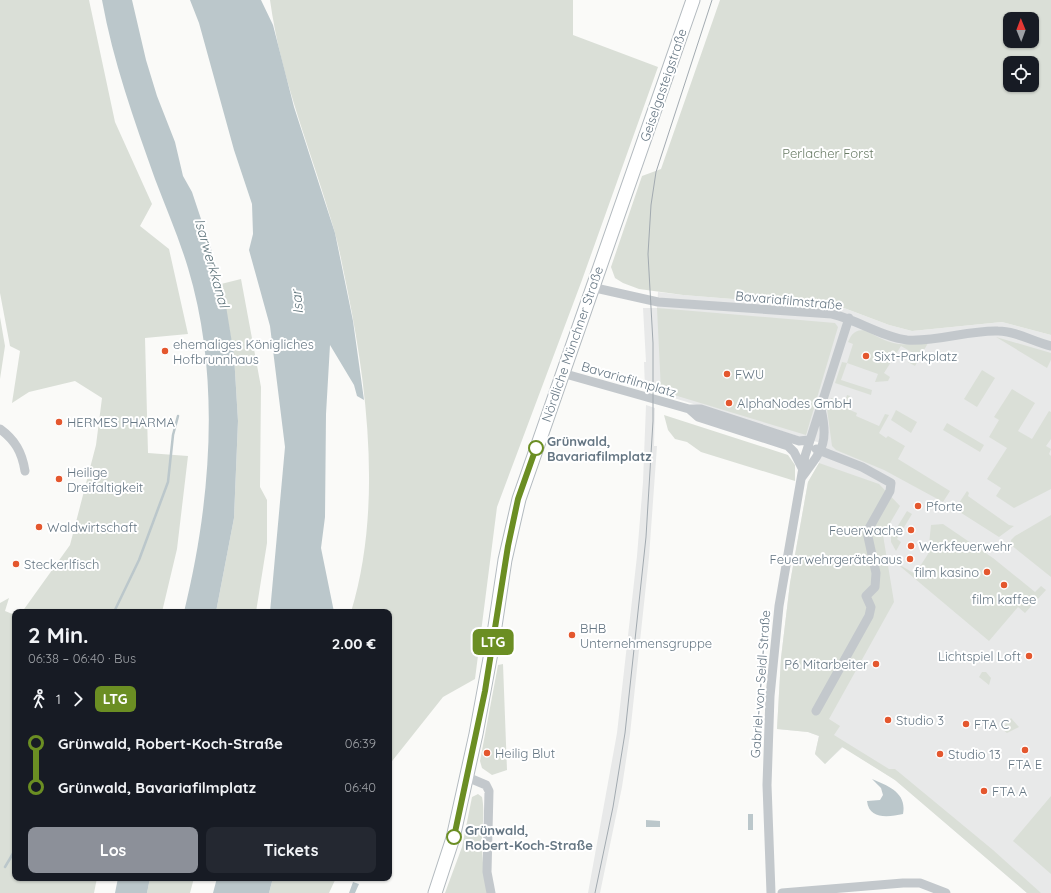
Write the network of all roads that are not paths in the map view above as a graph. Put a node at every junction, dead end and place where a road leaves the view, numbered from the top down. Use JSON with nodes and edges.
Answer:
{"nodes":[{"id":1,"x":693,"y":0,"type":"edge"},
{"id":2,"x":633,"y":171,"type":"joint"},
{"id":3,"x":591,"y":288,"type":"junction"},
{"id":4,"x":849,"y":318,"type":"junction"},
{"id":5,"x":1051,"y":346,"type":"edge"},
{"id":6,"x":560,"y":378,"type":"junction"},
{"id":7,"x":820,"y":407,"type":"junction"},
{"id":8,"x":689,"y":409,"type":"junction"},
{"id":9,"x":816,"y":422,"type":"junction"},
{"id":10,"x":0,"y":429,"type":"edge"},
{"id":11,"x":809,"y":440,"type":"junction"},
{"id":12,"x":819,"y":450,"type":"junction"},
{"id":13,"x":805,"y":456,"type":"junction"},
{"id":14,"x":802,"y":468,"type":"junction"},
{"id":15,"x":25,"y":471,"type":"dead end"},
{"id":16,"x":801,"y":478,"type":"junction"},
{"id":17,"x":816,"y":712,"type":"dead end"},
{"id":18,"x":467,"y":777,"type":"junction"},
{"id":19,"x":434,"y":893,"type":"edge"},
{"id":20,"x":491,"y":893,"type":"edge"},
{"id":21,"x":771,"y":893,"type":"edge"},
{"id":22,"x":782,"y":893,"type":"edge"},
{"id":23,"x":946,"y":893,"type":"edge"}],
"edges":[{"from":1,"to":2,"type":"main road","name":"Geiselgasteigstraße"},
{"from":2,"to":3,"type":"main road","name":"Nördliche Münchner Straße"},
{"from":3,"to":4,"type":"street","name":"Bavariafilmstraße"},
{"from":3,"to":6,"type":"main road","name":"Nördliche Münchner Straße"},
{"from":4,"to":5,"type":"street","name":"Bavariafilmstraße"},
{"from":4,"to":7,"type":"street","name":"Gabriel-von-Seidl-Straße"},
{"from":6,"to":8,"type":"street","name":"Bavariafilmplatz"},
{"from":6,"to":18,"type":"main road","name":"Nördliche Münchner Straße"},
{"from":7,"to":9,"type":"street","name":"Gabriel-von-Seidl-Straße"},
{"from":7,"to":12,"type":"street","name":"Gabriel-von-Seidl-Straße"},
{"from":8,"to":11,"type":"street","name":"Bavariafilmplatz"},
{"from":8,"to":14,"type":"street","name":"Bavariafilmplatz"},
{"from":9,"to":11,"type":"street","name":"Gabriel-von-Seidl-Straße"},
{"from":9,"to":12,"type":"street","name":"Gabriel-von-Seidl-Straße"},
{"from":10,"to":15,"type":"street"},
{"from":11,"to":13,"type":"street","name":"Gabriel-von-Seidl-Straße"},
{"from":12,"to":13,"type":"street"},
{"from":12,"to":16,"type":"street","name":"Gabriel-von-Seidl-Straße"},
{"from":12,"to":17,"type":"street"},
{"from":13,"to":14,"type":"street","name":"Gabriel-von-Seidl-Straße"},
{"from":14,"to":16,"type":"street","name":"Gabriel-von-Seidl-Straße"},
{"from":16,"to":21,"type":"street","name":"Gabriel-von-Seidl-Straße"},
{"from":18,"to":19,"type":"main road","name":"Nördliche Münchner Straße"},
{"from":18,"to":20,"type":"street"},
{"from":22,"to":23,"type":"street"}]}
